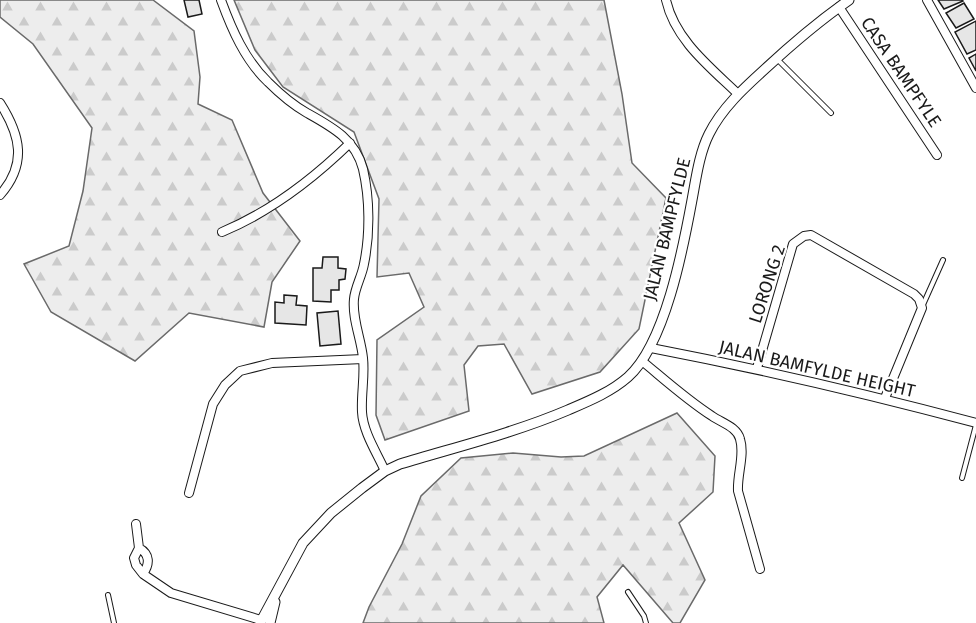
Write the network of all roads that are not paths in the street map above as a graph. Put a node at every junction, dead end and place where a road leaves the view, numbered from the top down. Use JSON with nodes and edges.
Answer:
{"nodes":[{"id":1,"x":221,"y":0,"type":"edge"},
{"id":2,"x":666,"y":0,"type":"edge"},
{"id":3,"x":849,"y":0,"type":"edge"},
{"id":4,"x":927,"y":0,"type":"edge"},
{"id":5,"x":835,"y":3,"type":"edge"},
{"id":6,"x":776,"y":59,"type":"junction"},
{"id":7,"x":976,"y":88,"type":"edge"},
{"id":8,"x":738,"y":94,"type":"junction"},
{"id":9,"x":0,"y":103,"type":"edge"},
{"id":10,"x":831,"y":113,"type":"dead end"},
{"id":11,"x":350,"y":143,"type":"junction"},
{"id":12,"x":937,"y":154,"type":"dead end"},
{"id":13,"x":0,"y":195,"type":"edge"},
{"id":14,"x":222,"y":232,"type":"dead end"},
{"id":15,"x":943,"y":260,"type":"dead end"},
{"id":16,"x":922,"y":308,"type":"junction"},
{"id":17,"x":651,"y":348,"type":"junction"},
{"id":18,"x":363,"y":359,"type":"junction"},
{"id":19,"x":642,"y":361,"type":"junction"},
{"id":20,"x":757,"y":368,"type":"junction"},
{"id":21,"x":885,"y":398,"type":"junction"},
{"id":22,"x":976,"y":424,"type":"edge"},
{"id":23,"x":386,"y":471,"type":"junction"},
{"id":24,"x":962,"y":478,"type":"dead end"},
{"id":25,"x":189,"y":493,"type":"dead end"},
{"id":26,"x":136,"y":524,"type":"dead end"},
{"id":27,"x":139,"y":548,"type":"junction"},
{"id":28,"x":760,"y":569,"type":"dead end"},
{"id":29,"x":143,"y":574,"type":"junction"},
{"id":30,"x":628,"y":592,"type":"dead end"},
{"id":31,"x":108,"y":595,"type":"dead end"},
{"id":32,"x":264,"y":622,"type":"edge"},
{"id":33,"x":114,"y":623,"type":"edge"},
{"id":34,"x":646,"y":623,"type":"edge"}],
"edges":[{"from":1,"to":11,"type":"street"},
{"from":2,"to":8,"type":"street"},
{"from":3,"to":5,"type":"street","name":"JALAN BAMPFYLDE"},
{"from":4,"to":7,"type":"street"},
{"from":5,"to":6,"type":"street","name":"JALAN BAMPFYLDE"},
{"from":5,"to":12,"type":"street","name":"CASA BAMPFYLE"},
{"from":6,"to":8,"type":"street","name":"JALAN BAMPFYLDE"},
{"from":6,"to":10,"type":"lane"},
{"from":8,"to":17,"type":"street","name":"JALAN BAMPFYLDE"},
{"from":9,"to":13,"type":"street"},
{"from":11,"to":14,"type":"street"},
{"from":11,"to":18,"type":"street"},
{"from":15,"to":16,"type":"lane"},
{"from":16,"to":20,"type":"street","name":"LORONG 2"},
{"from":16,"to":21,"type":"street"},
{"from":17,"to":19,"type":"street","name":"JALAN BAMPFYLDE"},
{"from":17,"to":20,"type":"street","name":"JALAN BAMFYLDE HEIGHT"},
{"from":18,"to":23,"type":"street"},
{"from":18,"to":25,"type":"street"},
{"from":19,"to":23,"type":"street","name":"JALAN BAMPFYLDE"},
{"from":19,"to":28,"type":"street"},
{"from":20,"to":21,"type":"street","name":"JALAN BAMFYLDE HEIGHT"},
{"from":21,"to":22,"type":"street","name":"JALAN BAMFYLDE HEIGHT"},
{"from":22,"to":24,"type":"lane"},
{"from":23,"to":32,"type":"street","name":"JALAN BAMPFYLDE"},
{"from":26,"to":27,"type":"street"},
{"from":27,"to":29,"type":"street"},
{"from":27,"to":29,"type":"street"},
{"from":29,"to":32,"type":"street"},
{"from":30,"to":34,"type":"lane"},
{"from":31,"to":33,"type":"lane"}]}
